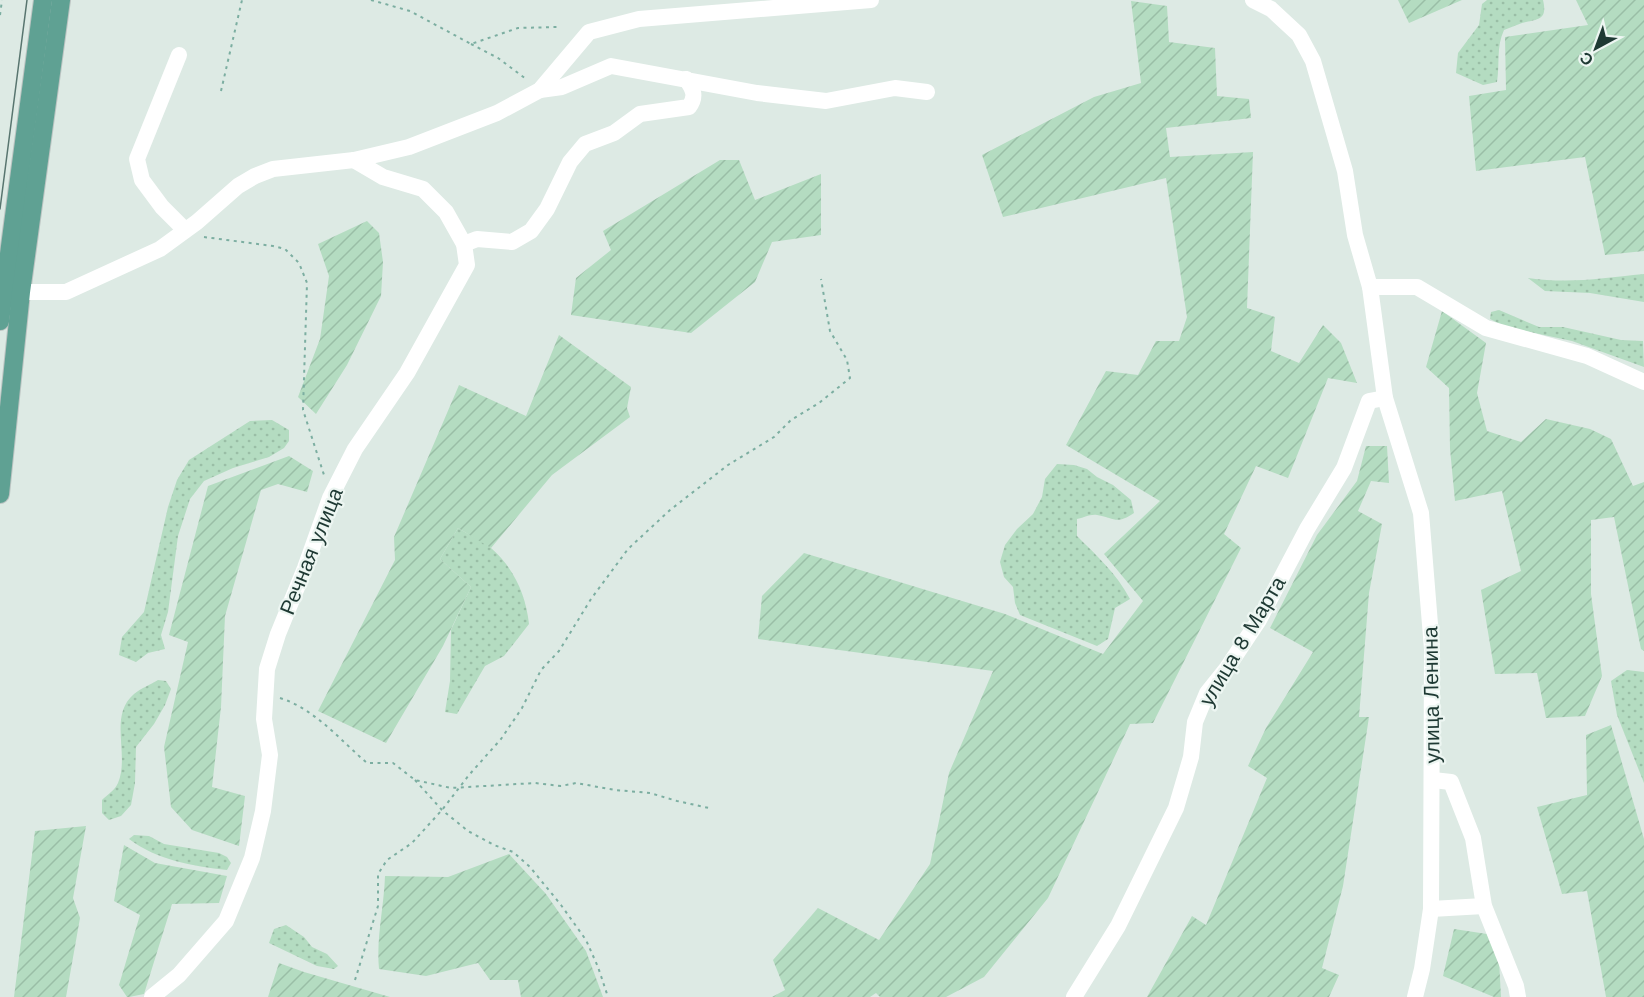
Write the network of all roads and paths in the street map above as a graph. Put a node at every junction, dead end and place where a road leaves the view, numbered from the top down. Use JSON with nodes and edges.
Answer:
{"nodes":[{"id":1,"x":2,"y":0,"type":"edge"},
{"id":2,"x":44,"y":0,"type":"edge"},
{"id":3,"x":61,"y":0,"type":"edge"},
{"id":4,"x":242,"y":0,"type":"edge"},
{"id":5,"x":371,"y":0,"type":"edge"},
{"id":6,"x":871,"y":0,"type":"edge"},
{"id":7,"x":1253,"y":0,"type":"edge"},
{"id":8,"x":0,"y":15,"type":"edge"},
{"id":9,"x":558,"y":27,"type":"dead end"},
{"id":10,"x":471,"y":44,"type":"junction"},
{"id":11,"x":179,"y":55,"type":"dead end"},
{"id":12,"x":686,"y":79,"type":"junction"},
{"id":13,"x":540,"y":90,"type":"junction"},
{"id":14,"x":221,"y":91,"type":"dead end"},
{"id":15,"x":927,"y":92,"type":"dead end"},
{"id":16,"x":36,"y":120,"type":"junction"},
{"id":17,"x":354,"y":160,"type":"junction"},
{"id":18,"x":187,"y":229,"type":"junction"},
{"id":19,"x":464,"y":244,"type":"junction"},
{"id":20,"x":821,"y":279,"type":"dead end"},
{"id":21,"x":1370,"y":287,"type":"junction"},
{"id":22,"x":21,"y":292,"type":"junction"},
{"id":23,"x":0,"y":317,"type":"edge"},
{"id":24,"x":1644,"y":382,"type":"edge"},
{"id":25,"x":1385,"y":398,"type":"junction"},
{"id":26,"x":0,"y":494,"type":"edge"},
{"id":27,"x":330,"y":498,"type":"junction"},
{"id":28,"x":266,"y":694,"type":"junction"},
{"id":29,"x":415,"y":780,"type":"junction"},
{"id":30,"x":1433,"y":780,"type":"junction"},
{"id":31,"x":459,"y":788,"type":"junction"},
{"id":32,"x":709,"y":808,"type":"dead end"},
{"id":33,"x":442,"y":810,"type":"junction"},
{"id":34,"x":1484,"y":906,"type":"junction"},
{"id":35,"x":1431,"y":909,"type":"junction"},
{"id":36,"x":354,"y":980,"type":"dead end"},
{"id":37,"x":152,"y":997,"type":"edge"},
{"id":38,"x":608,"y":997,"type":"edge"},
{"id":39,"x":1074,"y":997,"type":"edge"},
{"id":40,"x":1415,"y":997,"type":"edge"},
{"id":41,"x":1518,"y":997,"type":"edge"}],
"edges":[{"from":1,"to":8,"type":"path"},
{"from":2,"to":16,"type":"main road"},
{"from":3,"to":16,"type":"main road"},
{"from":4,"to":14,"type":"path"},
{"from":5,"to":10,"type":"path"},
{"from":6,"to":13,"type":"street"},
{"from":7,"to":21,"type":"street","name":"улица Ленина"},
{"from":9,"to":10,"type":"path"},
{"from":10,"to":13,"type":"path"},
{"from":11,"to":18,"type":"street"},
{"from":12,"to":13,"type":"street"},
{"from":12,"to":15,"type":"street"},
{"from":12,"to":19,"type":"street"},
{"from":13,"to":17,"type":"street"},
{"from":16,"to":22,"type":"main road"},
{"from":16,"to":23,"type":"main road"},
{"from":17,"to":18,"type":"street"},
{"from":17,"to":19,"type":"street"},
{"from":18,"to":22,"type":"street"},
{"from":18,"to":27,"type":"path"},
{"from":19,"to":27,"type":"street","name":"Речная улица"},
{"from":20,"to":31,"type":"path"},
{"from":21,"to":24,"type":"street"},
{"from":21,"to":25,"type":"street","name":"улица Ленина"},
{"from":22,"to":26,"type":"main road"},
{"from":25,"to":30,"type":"street","name":"улица Ленина"},
{"from":25,"to":39,"type":"street","name":"улица 8 Марта"},
{"from":27,"to":28,"type":"street","name":"Речная улица"},
{"from":28,"to":29,"type":"path"},
{"from":28,"to":37,"type":"street","name":"Речная улица"},
{"from":29,"to":31,"type":"path"},
{"from":29,"to":33,"type":"path"},
{"from":30,"to":34,"type":"street"},
{"from":30,"to":35,"type":"street","name":"улица Ленина"},
{"from":31,"to":32,"type":"path"},
{"from":31,"to":33,"type":"path"},
{"from":33,"to":36,"type":"path"},
{"from":33,"to":38,"type":"path"},
{"from":34,"to":35,"type":"street"},
{"from":34,"to":41,"type":"street"},
{"from":35,"to":40,"type":"street","name":"улица Ленина"}]}
